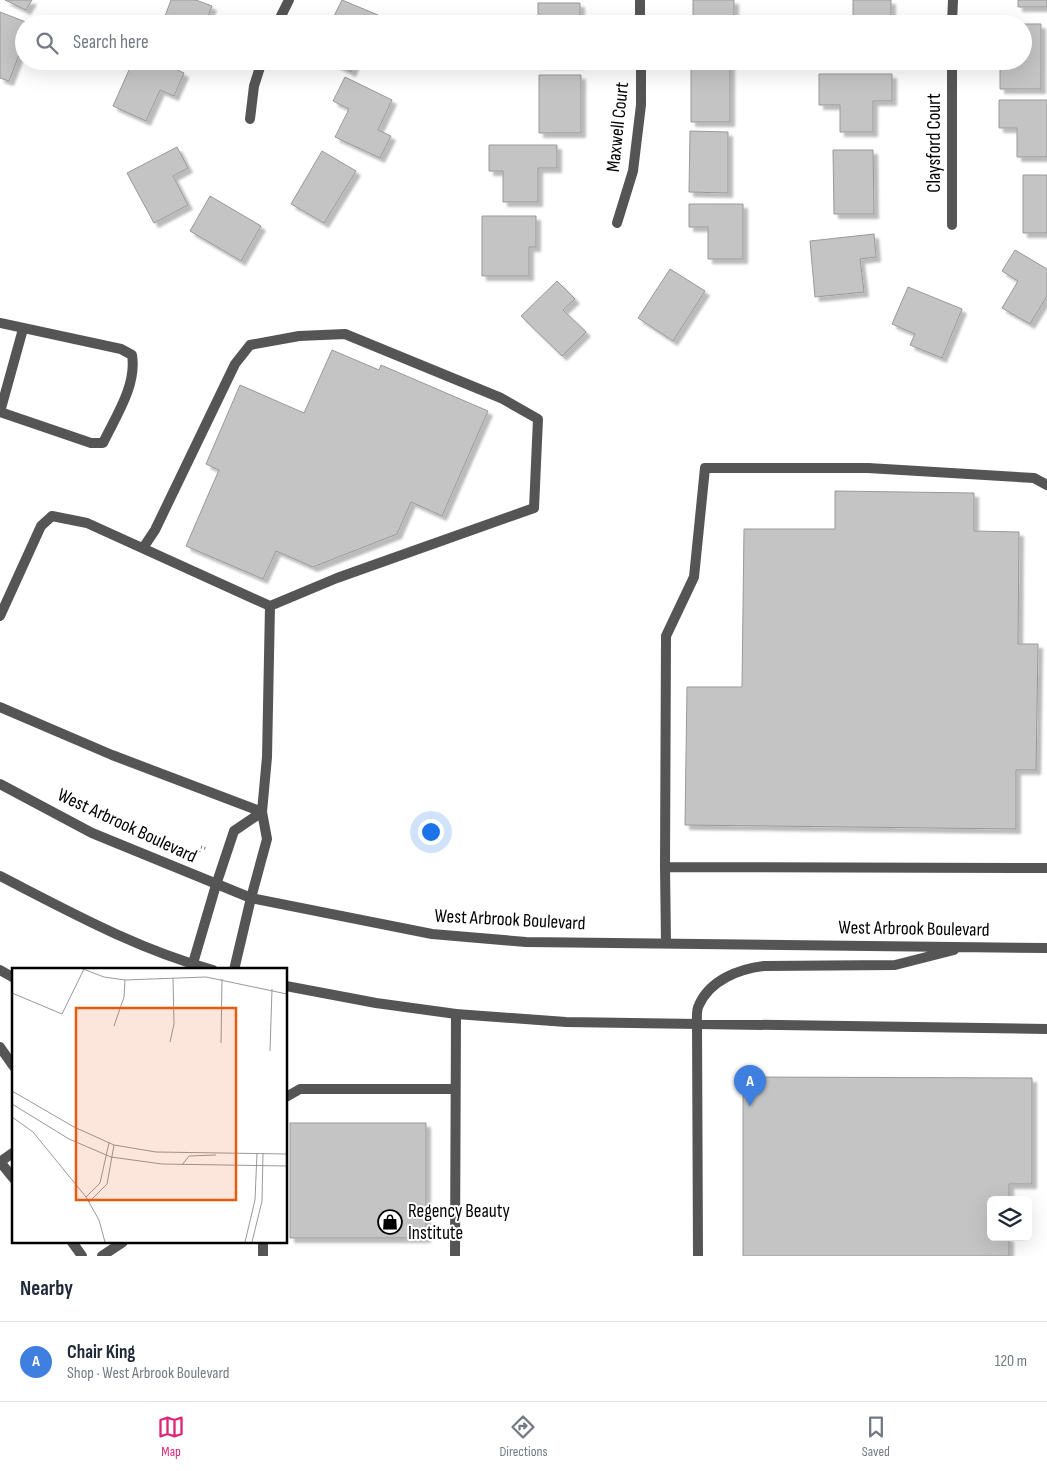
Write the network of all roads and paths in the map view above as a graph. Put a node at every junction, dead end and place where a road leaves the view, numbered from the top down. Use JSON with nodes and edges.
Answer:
{"nodes":[{"id":1,"x":289,"y":0,"type":"edge"},
{"id":2,"x":640,"y":0,"type":"edge"},
{"id":3,"x":953,"y":0,"type":"edge"},
{"id":4,"x":282,"y":15,"type":"edge"},
{"id":5,"x":640,"y":15,"type":"edge"},
{"id":6,"x":952,"y":15,"type":"edge"},
{"id":7,"x":259,"y":70,"type":"edge"},
{"id":8,"x":641,"y":70,"type":"edge"},
{"id":9,"x":952,"y":70,"type":"edge"},
{"id":10,"x":250,"y":118,"type":"dead end"},
{"id":11,"x":617,"y":224,"type":"dead end"},
{"id":12,"x":952,"y":225,"type":"dead end"},
{"id":13,"x":0,"y":323,"type":"edge"},
{"id":14,"x":23,"y":329,"type":"junction"},
{"id":15,"x":0,"y":412,"type":"edge"},
{"id":16,"x":1047,"y":485,"type":"edge"},
{"id":17,"x":143,"y":548,"type":"junction"},
{"id":18,"x":270,"y":606,"type":"junction"},
{"id":19,"x":0,"y":616,"type":"edge"},
{"id":20,"x":0,"y":707,"type":"edge"},
{"id":21,"x":0,"y":784,"type":"edge"},
{"id":22,"x":262,"y":812,"type":"junction"},
{"id":23,"x":207,"y":849,"type":"dead end"},
{"id":24,"x":200,"y":850,"type":"dead end"},
{"id":25,"x":665,"y":867,"type":"junction"},
{"id":26,"x":1047,"y":868,"type":"edge"},
{"id":27,"x":0,"y":876,"type":"edge"},
{"id":28,"x":216,"y":885,"type":"junction"},
{"id":29,"x":251,"y":898,"type":"junction"},
{"id":30,"x":666,"y":943,"type":"junction"},
{"id":31,"x":967,"y":947,"type":"junction"},
{"id":32,"x":1047,"y":948,"type":"edge"},
{"id":33,"x":192,"y":967,"type":"edge"},
{"id":34,"x":234,"y":968,"type":"edge"},
{"id":35,"x":0,"y":970,"type":"edge"},
{"id":36,"x":12,"y":977,"type":"edge"},
{"id":37,"x":288,"y":986,"type":"edge"},
{"id":38,"x":456,"y":1014,"type":"junction"},
{"id":39,"x":697,"y":1024,"type":"junction"},
{"id":40,"x":1047,"y":1029,"type":"edge"},
{"id":41,"x":0,"y":1047,"type":"edge"},
{"id":42,"x":12,"y":1063,"type":"edge"},
{"id":43,"x":455,"y":1089,"type":"junction"},
{"id":44,"x":288,"y":1096,"type":"edge"},
{"id":45,"x":12,"y":1153,"type":"edge"},
{"id":46,"x":0,"y":1162,"type":"edge"},
{"id":47,"x":12,"y":1177,"type":"edge"},
{"id":48,"x":73,"y":1244,"type":"edge"},
{"id":49,"x":120,"y":1244,"type":"edge"},
{"id":50,"x":82,"y":1256,"type":"edge"},
{"id":51,"x":102,"y":1256,"type":"edge"},
{"id":52,"x":455,"y":1256,"type":"edge"},
{"id":53,"x":698,"y":1256,"type":"edge"}],
"edges":[{"from":1,"to":4,"type":"street"},
{"from":2,"to":5,"type":"street"},
{"from":3,"to":6,"type":"street"},
{"from":7,"to":10,"type":"street"},
{"from":8,"to":11,"type":"street","name":"Maxwell Court"},
{"from":9,"to":12,"type":"street","name":"Claysford Court"},
{"from":13,"to":14,"type":"street"},
{"from":14,"to":15,"type":"street"},
{"from":14,"to":15,"type":"street"},
{"from":16,"to":25,"type":"street"},
{"from":17,"to":18,"type":"street"},
{"from":17,"to":18,"type":"street"},
{"from":17,"to":19,"type":"street"},
{"from":18,"to":22,"type":"street"},
{"from":20,"to":22,"type":"street"},
{"from":21,"to":28,"type":"street","name":"West Arbrook Boulevard"},
{"from":22,"to":28,"type":"street"},
{"from":22,"to":29,"type":"street"},
{"from":23,"to":24,"type":"path"},
{"from":25,"to":26,"type":"street"},
{"from":25,"to":30,"type":"street"},
{"from":27,"to":33,"type":"street"},
{"from":28,"to":29,"type":"street","name":"West Arbrook Boulevard"},
{"from":28,"to":33,"type":"street"},
{"from":29,"to":30,"type":"street","name":"West Arbrook Boulevard"},
{"from":29,"to":34,"type":"street"},
{"from":30,"to":31,"type":"street","name":"West Arbrook Boulevard"},
{"from":31,"to":32,"type":"street","name":"West Arbrook Boulevard"},
{"from":31,"to":39,"type":"street"},
{"from":35,"to":36,"type":"street"},
{"from":37,"to":38,"type":"street"},
{"from":38,"to":39,"type":"street"},
{"from":38,"to":43,"type":"street"},
{"from":39,"to":40,"type":"street"},
{"from":39,"to":53,"type":"street"},
{"from":41,"to":42,"type":"street"},
{"from":43,"to":44,"type":"street"},
{"from":43,"to":52,"type":"street"},
{"from":45,"to":46,"type":"street"},
{"from":46,"to":47,"type":"street"},
{"from":48,"to":50,"type":"street"},
{"from":49,"to":51,"type":"street"}]}
